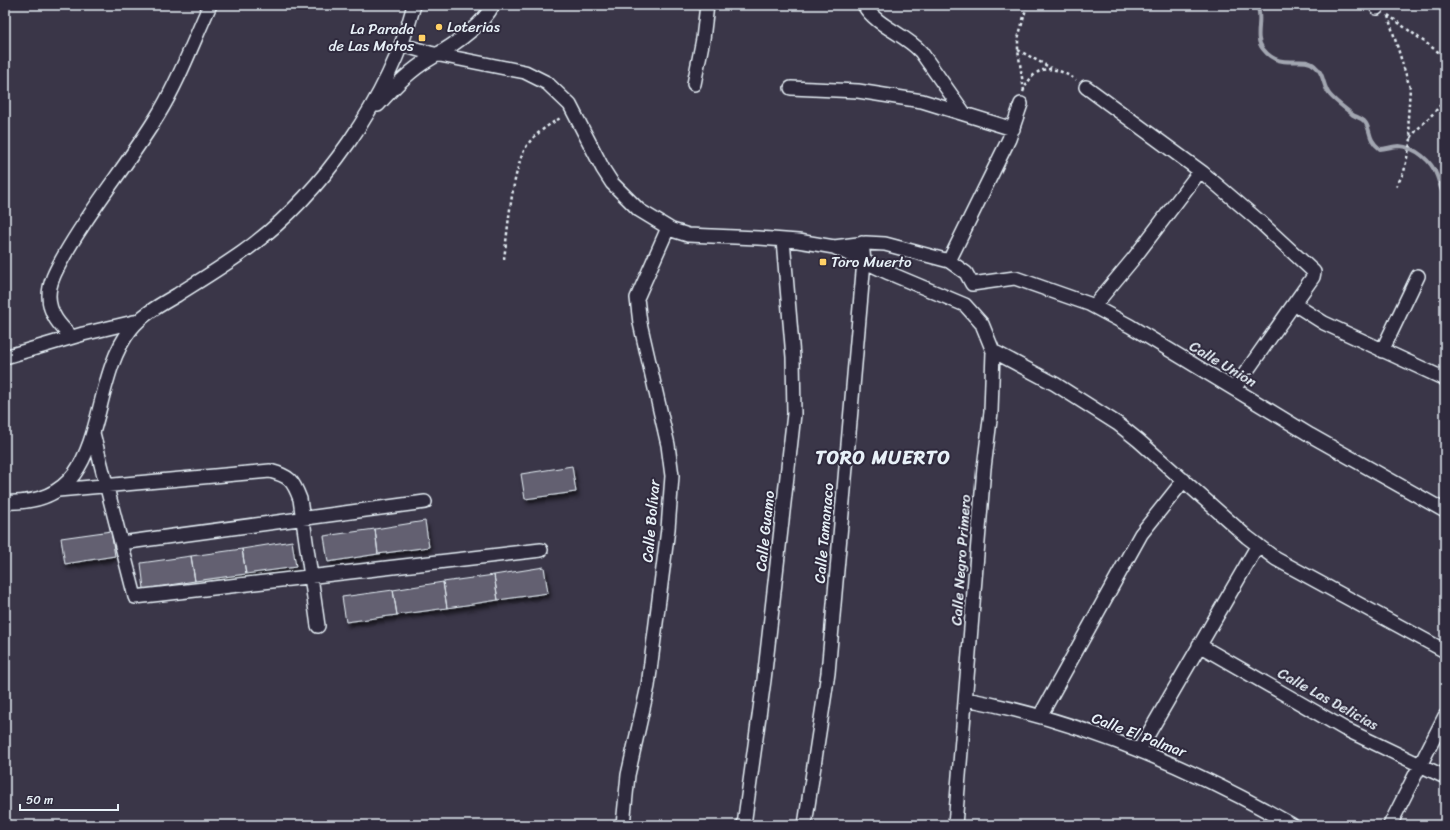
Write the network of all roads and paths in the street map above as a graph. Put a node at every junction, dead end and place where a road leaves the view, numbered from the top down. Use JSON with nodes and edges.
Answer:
{"nodes":[{"id":1,"x":210,"y":5,"type":"edge"},
{"id":2,"x":414,"y":5,"type":"edge"},
{"id":3,"x":493,"y":5,"type":"edge"},
{"id":4,"x":707,"y":5,"type":"edge"},
{"id":5,"x":864,"y":5,"type":"edge"},
{"id":6,"x":1027,"y":5,"type":"edge"},
{"id":7,"x":1377,"y":6,"type":"edge"},
{"id":8,"x":1388,"y":16,"type":"junction"},
{"id":9,"x":402,"y":45,"type":"junction"},
{"id":10,"x":1018,"y":50,"type":"junction"},
{"id":11,"x":439,"y":55,"type":"junction"},
{"id":12,"x":1445,"y":56,"type":"edge"},
{"id":13,"x":1054,"y":70,"type":"junction"},
{"id":14,"x":694,"y":84,"type":"dead end"},
{"id":15,"x":1086,"y":87,"type":"joint"},
{"id":16,"x":791,"y":88,"type":"dead end"},
{"id":17,"x":1024,"y":91,"type":"junction"},
{"id":18,"x":1445,"y":97,"type":"edge"},
{"id":19,"x":1021,"y":104,"type":"joint"},
{"id":20,"x":572,"y":110,"type":"junction"},
{"id":21,"x":964,"y":113,"type":"junction"},
{"id":22,"x":1013,"y":129,"type":"junction"},
{"id":23,"x":353,"y":134,"type":"junction"},
{"id":24,"x":1411,"y":138,"type":"junction"},
{"id":25,"x":1200,"y":171,"type":"junction"},
{"id":26,"x":1396,"y":189,"type":"dead end"},
{"id":27,"x":668,"y":228,"type":"junction"},
{"id":28,"x":783,"y":240,"type":"junction"},
{"id":29,"x":862,"y":244,"type":"junction"},
{"id":30,"x":834,"y":247,"type":"junction"},
{"id":31,"x":504,"y":259,"type":"dead end"},
{"id":32,"x":864,"y":261,"type":"junction"},
{"id":33,"x":949,"y":261,"type":"junction"},
{"id":34,"x":1418,"y":276,"type":"dead end"},
{"id":35,"x":972,"y":284,"type":"junction"},
{"id":36,"x":1294,"y":304,"type":"junction"},
{"id":37,"x":965,"y":305,"type":"junction"},
{"id":38,"x":1094,"y":306,"type":"junction"},
{"id":39,"x":138,"y":321,"type":"junction"},
{"id":40,"x":72,"y":337,"type":"junction"},
{"id":41,"x":993,"y":351,"type":"junction"},
{"id":42,"x":1382,"y":351,"type":"junction"},
{"id":43,"x":5,"y":357,"type":"edge"},
{"id":44,"x":1445,"y":379,"type":"edge"},
{"id":45,"x":1234,"y":389,"type":"junction"},
{"id":46,"x":92,"y":432,"type":"junction"},
{"id":47,"x":1184,"y":480,"type":"junction"},
{"id":48,"x":106,"y":487,"type":"junction"},
{"id":49,"x":58,"y":490,"type":"junction"},
{"id":50,"x":5,"y":502,"type":"edge"},
{"id":51,"x":424,"y":502,"type":"dead end"},
{"id":52,"x":1445,"y":511,"type":"edge"},
{"id":53,"x":303,"y":520,"type":"junction"},
{"id":54,"x":121,"y":543,"type":"junction"},
{"id":55,"x":1258,"y":545,"type":"junction"},
{"id":56,"x":541,"y":550,"type":"dead end"},
{"id":57,"x":312,"y":577,"type":"junction"},
{"id":58,"x":318,"y":626,"type":"dead end"},
{"id":59,"x":1199,"y":645,"type":"junction"},
{"id":60,"x":1445,"y":651,"type":"edge"},
{"id":61,"x":966,"y":699,"type":"junction"},
{"id":62,"x":1040,"y":716,"type":"junction"},
{"id":63,"x":1445,"y":716,"type":"edge"},
{"id":64,"x":1139,"y":750,"type":"junction"},
{"id":65,"x":1420,"y":765,"type":"junction"},
{"id":66,"x":1445,"y":777,"type":"edge"},
{"id":67,"x":623,"y":825,"type":"edge"},
{"id":68,"x":744,"y":825,"type":"edge"},
{"id":69,"x":805,"y":825,"type":"edge"},
{"id":70,"x":955,"y":825,"type":"edge"},
{"id":71,"x":1292,"y":825,"type":"edge"},
{"id":72,"x":1390,"y":825,"type":"edge"}],
"edges":[{"from":1,"to":40,"type":"street"},
{"from":2,"to":9,"type":"street"},
{"from":3,"to":11,"type":"street"},
{"from":4,"to":14,"type":"street"},
{"from":5,"to":21,"type":"street"},
{"from":6,"to":10,"type":"path"},
{"from":7,"to":8,"type":"path"},
{"from":8,"to":12,"type":"path"},
{"from":8,"to":24,"type":"path"},
{"from":9,"to":11,"type":"street"},
{"from":9,"to":23,"type":"street"},
{"from":10,"to":13,"type":"path"},
{"from":10,"to":17,"type":"path"},
{"from":11,"to":20,"type":"street"},
{"from":11,"to":23,"type":"street"},
{"from":13,"to":15,"type":"path"},
{"from":13,"to":17,"type":"path"},
{"from":15,"to":25,"type":"street"},
{"from":16,"to":21,"type":"street"},
{"from":17,"to":19,"type":"path"},
{"from":18,"to":24,"type":"path"},
{"from":19,"to":22,"type":"street"},
{"from":20,"to":27,"type":"street"},
{"from":20,"to":31,"type":"path"},
{"from":21,"to":22,"type":"street"},
{"from":22,"to":33,"type":"street"},
{"from":23,"to":39,"type":"street"},
{"from":24,"to":26,"type":"path"},
{"from":25,"to":36,"type":"street"},
{"from":25,"to":38,"type":"street"},
{"from":27,"to":28,"type":"street"},
{"from":27,"to":67,"type":"street","name":"Calle Bolívar"},
{"from":28,"to":30,"type":"street"},
{"from":28,"to":68,"type":"street","name":"Calle Guamo"},
{"from":29,"to":30,"type":"street"},
{"from":29,"to":32,"type":"street","name":"Calle Tamanaco"},
{"from":29,"to":33,"type":"street"},
{"from":30,"to":32,"type":"street"},
{"from":32,"to":37,"type":"street"},
{"from":32,"to":69,"type":"street","name":"Calle Tamanaco"},
{"from":33,"to":35,"type":"street"},
{"from":34,"to":42,"type":"street"},
{"from":35,"to":37,"type":"street"},
{"from":35,"to":38,"type":"street","name":"Calle Unión"},
{"from":36,"to":42,"type":"street"},
{"from":36,"to":45,"type":"street"},
{"from":37,"to":41,"type":"street","name":"Calle Negro Primero"},
{"from":38,"to":45,"type":"street","name":"Calle Unión"},
{"from":39,"to":40,"type":"street"},
{"from":39,"to":46,"type":"street"},
{"from":40,"to":43,"type":"street"},
{"from":41,"to":47,"type":"street"},
{"from":41,"to":61,"type":"street","name":"Calle Negro Primero"},
{"from":42,"to":44,"type":"street"},
{"from":45,"to":52,"type":"street","name":"Calle Unión"},
{"from":46,"to":48,"type":"street"},
{"from":46,"to":49,"type":"street"},
{"from":47,"to":55,"type":"street"},
{"from":47,"to":62,"type":"street"},
{"from":48,"to":49,"type":"street"},
{"from":48,"to":53,"type":"street"},
{"from":48,"to":54,"type":"street"},
{"from":49,"to":50,"type":"street"},
{"from":51,"to":53,"type":"street"},
{"from":53,"to":54,"type":"street"},
{"from":53,"to":57,"type":"street"},
{"from":54,"to":57,"type":"street"},
{"from":55,"to":59,"type":"street"},
{"from":55,"to":60,"type":"street"},
{"from":56,"to":57,"type":"street"},
{"from":57,"to":58,"type":"street"},
{"from":59,"to":64,"type":"street"},
{"from":59,"to":65,"type":"street","name":"Calle Las Delicias"},
{"from":61,"to":62,"type":"street","name":"Calle El Palmar"},
{"from":61,"to":70,"type":"street","name":"Calle Negro Primero"},
{"from":62,"to":64,"type":"street","name":"Calle El Palmar"},
{"from":63,"to":65,"type":"street"},
{"from":64,"to":71,"type":"street","name":"Calle El Palmar"},
{"from":65,"to":66,"type":"street","name":"Calle Las Delicias"},
{"from":65,"to":72,"type":"street"}]}
